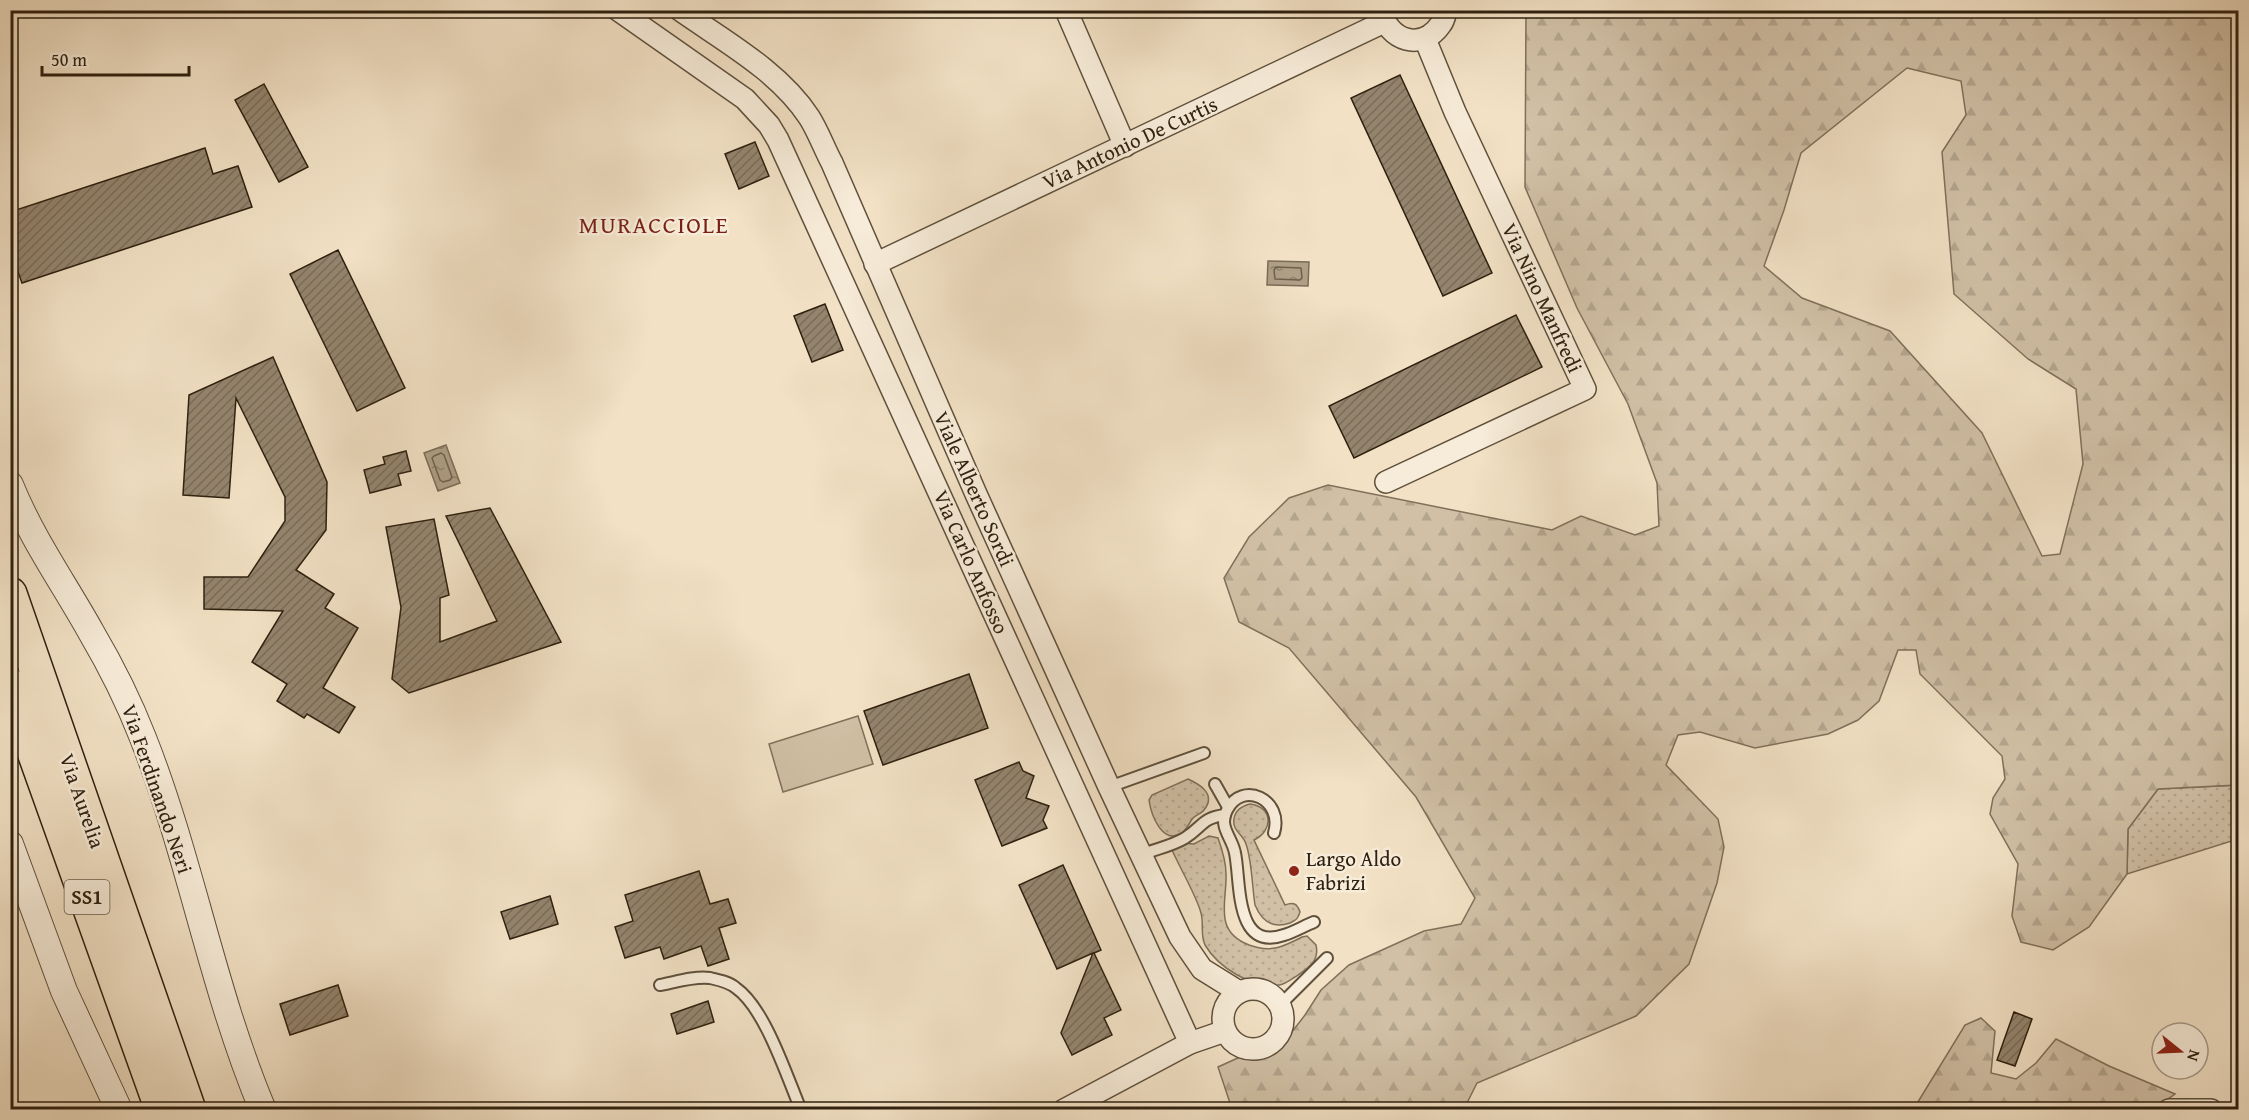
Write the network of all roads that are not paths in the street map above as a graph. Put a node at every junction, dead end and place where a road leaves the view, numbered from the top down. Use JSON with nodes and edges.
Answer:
{"nodes":[{"id":1,"x":618,"y":10,"type":"edge"},
{"id":2,"x":680,"y":10,"type":"edge"},
{"id":3,"x":1066,"y":10,"type":"edge"},
{"id":4,"x":1446,"y":10,"type":"edge"},
{"id":5,"x":1382,"y":16,"type":"edge"},
{"id":6,"x":1425,"y":39,"type":"junction"},
{"id":7,"x":1125,"y":146,"type":"junction"},
{"id":8,"x":876,"y":264,"type":"junction"},
{"id":9,"x":1386,"y":482,"type":"dead end"},
{"id":10,"x":10,"y":485,"type":"edge"},
{"id":11,"x":976,"y":494,"type":"junction"},
{"id":12,"x":947,"y":508,"type":"junction"},
{"id":13,"x":10,"y":594,"type":"edge"},
{"id":14,"x":10,"y":685,"type":"edge"},
{"id":15,"x":1204,"y":753,"type":"dead end"},
{"id":16,"x":1215,"y":784,"type":"dead end"},
{"id":17,"x":1109,"y":787,"type":"junction"},
{"id":18,"x":1226,"y":811,"type":"junction"},
{"id":19,"x":1274,"y":833,"type":"dead end"},
{"id":20,"x":10,"y":844,"type":"edge"},
{"id":21,"x":1141,"y":855,"type":"junction"},
{"id":22,"x":1314,"y":922,"type":"dead end"},
{"id":23,"x":1327,"y":958,"type":"dead end"},
{"id":24,"x":660,"y":985,"type":"dead end"},
{"id":25,"x":1239,"y":992,"type":"junction"},
{"id":26,"x":1280,"y":1005,"type":"junction"},
{"id":27,"x":156,"y":1013,"type":"junction"},
{"id":28,"x":1225,"y":1031,"type":"junction"},
{"id":29,"x":1190,"y":1043,"type":"junction"},
{"id":30,"x":119,"y":1110,"type":"edge"},
{"id":31,"x":162,"y":1110,"type":"edge"},
{"id":32,"x":189,"y":1110,"type":"edge"},
{"id":33,"x":204,"y":1110,"type":"edge"},
{"id":34,"x":263,"y":1110,"type":"edge"},
{"id":35,"x":801,"y":1110,"type":"edge"},
{"id":36,"x":1064,"y":1110,"type":"edge"},
{"id":37,"x":2169,"y":1110,"type":"edge"},
{"id":38,"x":2211,"y":1110,"type":"edge"}],
"edges":[{"from":1,"to":12,"type":"street","name":"Via Carlo Anfosso"},
{"from":2,"to":8,"type":"street","name":"Viale Alberto Sordi"},
{"from":3,"to":7,"type":"street"},
{"from":4,"to":6,"type":"street"},
{"from":5,"to":6,"type":"street"},
{"from":5,"to":7,"type":"street","name":"Via Antonio De Curtis"},
{"from":6,"to":9,"type":"street","name":"Via Nino Manfredi"},
{"from":7,"to":8,"type":"street","name":"Via Antonio De Curtis"},
{"from":8,"to":11,"type":"street","name":"Viale Alberto Sordi"},
{"from":10,"to":34,"type":"street","name":"Via Ferdinando Neri"},
{"from":11,"to":12,"type":"street"},
{"from":11,"to":17,"type":"street","name":"Viale Alberto Sordi"},
{"from":12,"to":29,"type":"street","name":"Via Carlo Anfosso"},
{"from":13,"to":27,"type":"highway","name":"Via Aurelia","number":"SS1"},
{"from":14,"to":31,"type":"highway","name":"Via Aurelia","number":"SS1"},
{"from":15,"to":17,"type":"lane"},
{"from":16,"to":18,"type":"lane"},
{"from":17,"to":21,"type":"street","name":"Viale Alberto Sordi"},
{"from":18,"to":19,"type":"lane"},
{"from":18,"to":21,"type":"lane"},
{"from":18,"to":22,"type":"lane"},
{"from":20,"to":30,"type":"street"},
{"from":21,"to":25,"type":"street","name":"Viale Alberto Sordi"},
{"from":23,"to":26,"type":"lane"},
{"from":24,"to":35,"type":"lane"},
{"from":25,"to":26,"type":"street"},
{"from":25,"to":28,"type":"street"},
{"from":26,"to":28,"type":"street"},
{"from":27,"to":32,"type":"highway","name":"Via Aurelia","number":"SS1"},
{"from":27,"to":33,"type":"highway"},
{"from":28,"to":29,"type":"street"},
{"from":29,"to":36,"type":"street"},
{"from":37,"to":38,"type":"street"}]}
